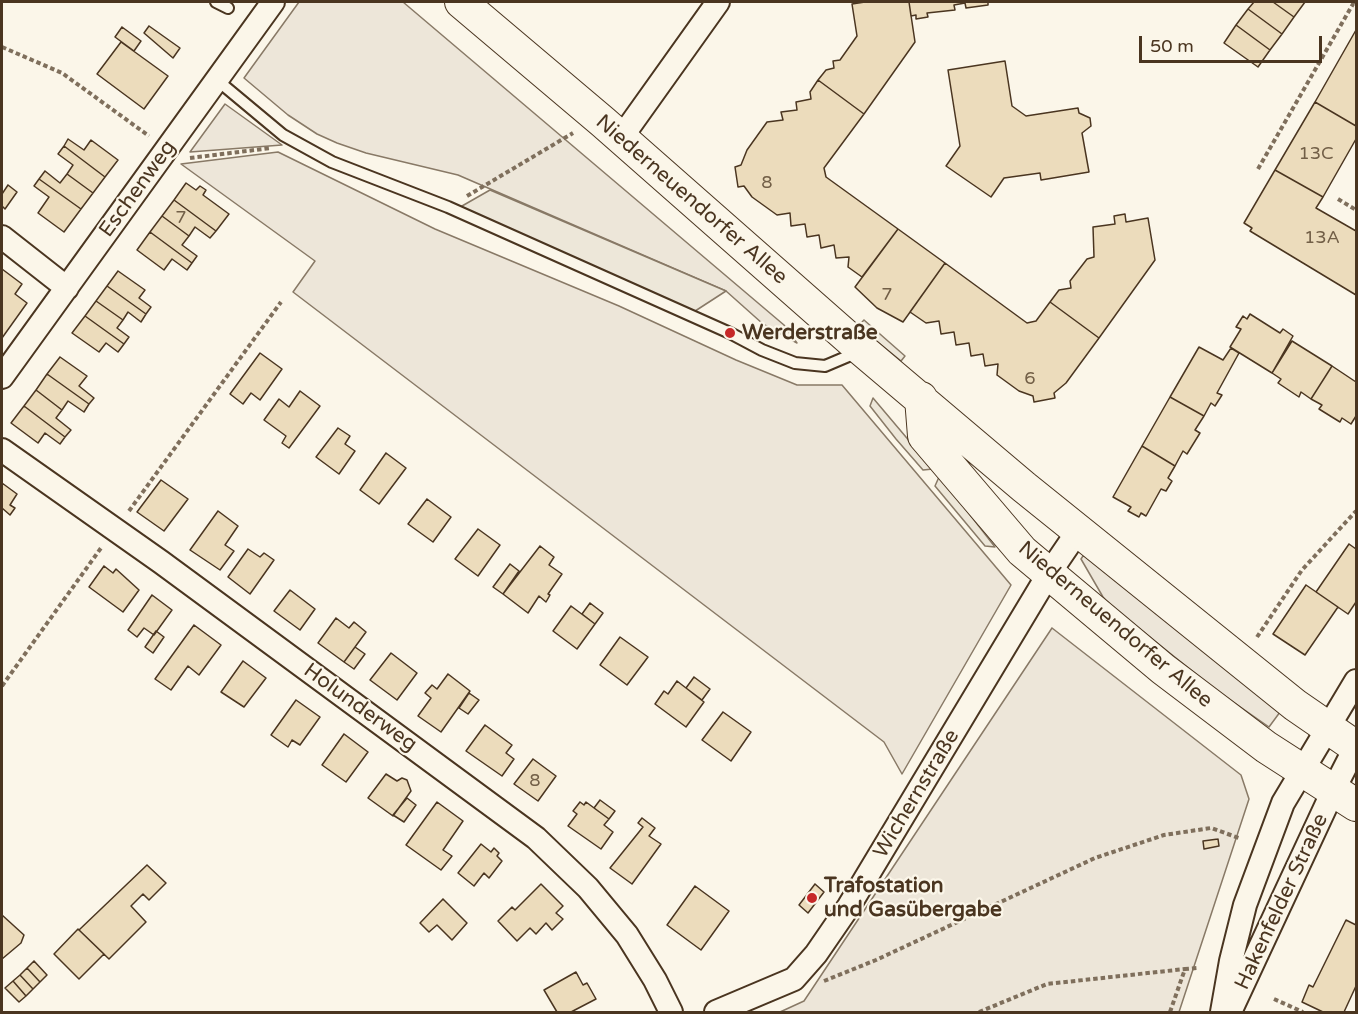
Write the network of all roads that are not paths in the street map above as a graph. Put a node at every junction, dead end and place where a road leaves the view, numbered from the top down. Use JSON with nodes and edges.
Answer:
{"nodes":[{"id":1,"x":216,"y":2,"type":"edge"},
{"id":2,"x":273,"y":2,"type":"edge"},
{"id":3,"x":461,"y":2,"type":"edge"},
{"id":4,"x":718,"y":2,"type":"edge"},
{"id":5,"x":228,"y":8,"type":"dead end"},
{"id":6,"x":217,"y":80,"type":"junction"},
{"id":7,"x":621,"y":138,"type":"junction"},
{"id":8,"x":2,"y":237,"type":"edge"},
{"id":9,"x":67,"y":288,"type":"junction"},
{"id":10,"x":862,"y":350,"type":"junction"},
{"id":11,"x":2,"y":377,"type":"edge"},
{"id":12,"x":921,"y":398,"type":"junction"},
{"id":13,"x":2,"y":450,"type":"edge"},
{"id":14,"x":1078,"y":531,"type":"junction"},
{"id":15,"x":1048,"y":575,"type":"junction"},
{"id":16,"x":1356,"y":681,"type":"edge"},
{"id":17,"x":1327,"y":728,"type":"junction"},
{"id":18,"x":1356,"y":747,"type":"edge"},
{"id":19,"x":1301,"y":771,"type":"junction"},
{"id":20,"x":1345,"y":798,"type":"edge"},
{"id":21,"x":671,"y":1012,"type":"edge"},
{"id":22,"x":716,"y":1012,"type":"edge"},
{"id":23,"x":1222,"y":1012,"type":"edge"},
{"id":24,"x":1230,"y":1012,"type":"edge"}],
"edges":[{"from":1,"to":5,"type":"lane"},
{"from":2,"to":6,"type":"street","name":"Eschenweg"},
{"from":3,"to":7,"type":"main road","name":"Niederneuendorfer Allee"},
{"from":4,"to":7,"type":"street"},
{"from":6,"to":9,"type":"street","name":"Eschenweg"},
{"from":6,"to":10,"type":"lane"},
{"from":7,"to":10,"type":"main road","name":"Niederneuendorfer Allee"},
{"from":8,"to":9,"type":"street"},
{"from":9,"to":11,"type":"street","name":"Eschenweg"},
{"from":10,"to":12,"type":"main road","name":"Niederneuendorfer Allee"},
{"from":12,"to":14,"type":"main road","name":"Niederneuendorfer Allee"},
{"from":12,"to":15,"type":"main road","name":"Niederneuendorfer Allee"},
{"from":13,"to":21,"type":"street","name":"Holunderweg"},
{"from":14,"to":15,"type":"street","name":"Wichernstraße"},
{"from":14,"to":17,"type":"main road","name":"Niederneuendorfer Allee"},
{"from":15,"to":19,"type":"main road","name":"Niederneuendorfer Allee"},
{"from":15,"to":22,"type":"street","name":"Wichernstraße"},
{"from":16,"to":17,"type":"street","name":"Hakenfelder Straße"},
{"from":17,"to":18,"type":"main road","name":"Niederneuendorfer Allee"},
{"from":17,"to":19,"type":"street","name":"Hakenfelder Straße"},
{"from":18,"to":20,"type":"street","name":"Hakenfelder Straße"},
{"from":19,"to":20,"type":"main road","name":"Niederneuendorfer Allee"},
{"from":19,"to":23,"type":"street","name":"Hakenfelder Straße"},
{"from":20,"to":24,"type":"street","name":"Hakenfelder Straße"}]}
